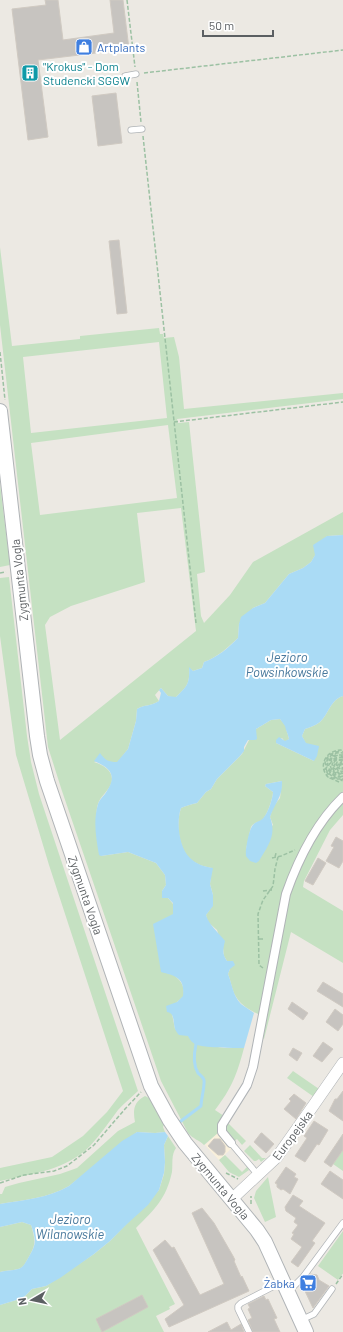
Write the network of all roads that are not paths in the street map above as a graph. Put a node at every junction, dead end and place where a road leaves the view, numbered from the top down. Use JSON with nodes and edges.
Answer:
{"nodes":[{"id":1,"x":136,"y":74,"type":"road end"},
{"id":2,"x":125,"y":76,"type":"dead end"},
{"id":3,"x":142,"y":129,"type":"road end"},
{"id":4,"x":131,"y":130,"type":"dead end"},
{"id":5,"x":3,"y":409,"type":"edge"},
{"id":6,"x":343,"y":797,"type":"edge"},
{"id":7,"x":343,"y":1063,"type":"edge"},
{"id":8,"x":231,"y":1143,"type":"joint"},
{"id":9,"x":258,"y":1175,"type":"junction"},
{"id":10,"x":232,"y":1199,"type":"junction"},
{"id":11,"x":343,"y":1223,"type":"edge"},
{"id":12,"x":285,"y":1286,"type":"junction"},
{"id":13,"x":332,"y":1289,"type":"road end"},
{"id":14,"x":303,"y":1326,"type":"edge"},
{"id":15,"x":249,"y":1332,"type":"edge"}],
"edges":[{"from":1,"to":2,"type":"lane"},
{"from":3,"to":4,"type":"lane"},
{"from":5,"to":10,"type":"street","name":"Zygmunta Vogla"},
{"from":6,"to":8,"type":"street"},
{"from":7,"to":9,"type":"street","name":"Europejska"},
{"from":8,"to":9,"type":"lane"},
{"from":9,"to":10,"type":"street","name":"Europejska"},
{"from":10,"to":12,"type":"street","name":"Zygmunta Vogla"},
{"from":11,"to":12,"type":"lane"},
{"from":12,"to":14,"type":"street","name":"Zygmunta Vogla"},
{"from":12,"to":15,"type":"lane"},
{"from":13,"to":14,"type":"lane"}]}
